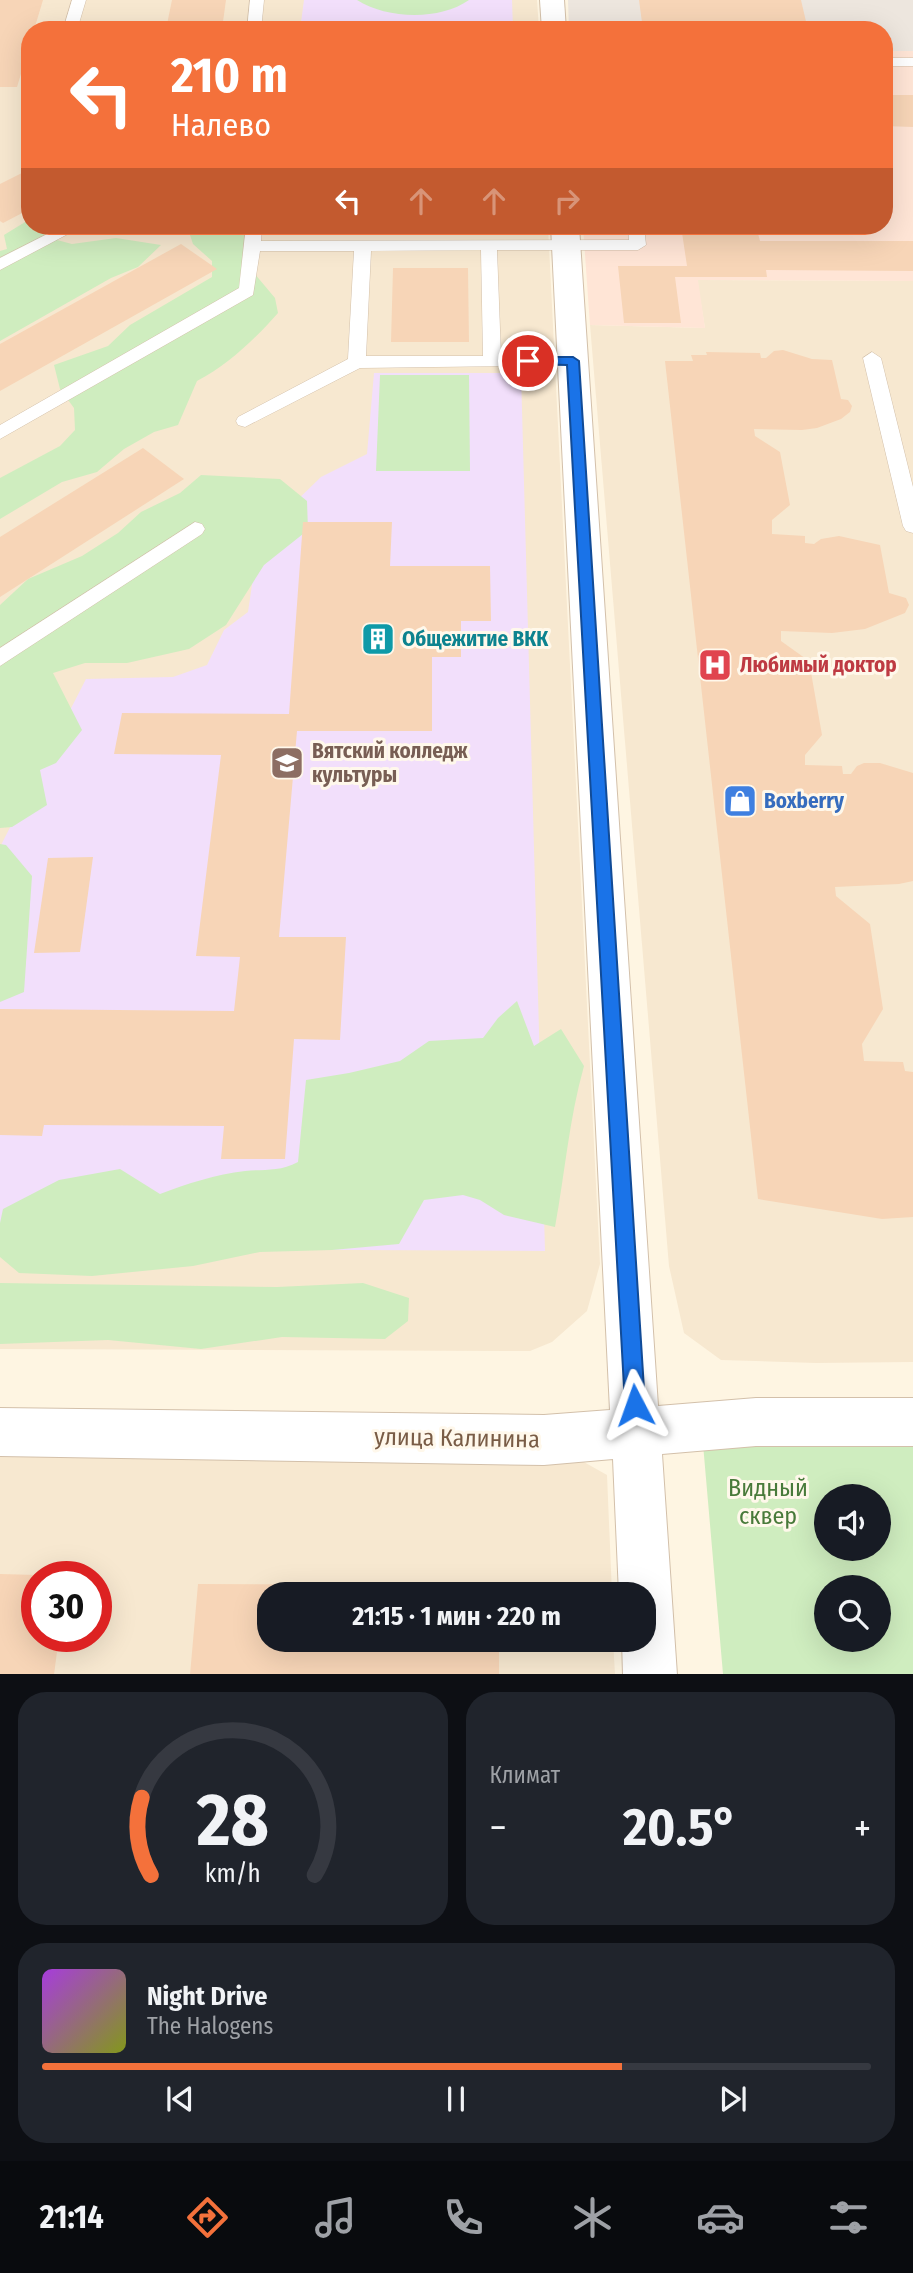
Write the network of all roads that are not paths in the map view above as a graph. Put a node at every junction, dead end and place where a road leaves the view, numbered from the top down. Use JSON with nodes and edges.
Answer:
{"nodes":[{"id":1,"x":79,"y":0,"type":"edge"},
{"id":2,"x":257,"y":0,"type":"edge"},
{"id":3,"x":552,"y":0,"type":"edge"},
{"id":4,"x":73,"y":21,"type":"edge"},
{"id":5,"x":255,"y":21,"type":"edge"},
{"id":6,"x":553,"y":21,"type":"edge"},
{"id":7,"x":893,"y":62,"type":"edge"},
{"id":8,"x":913,"y":62,"type":"edge"},
{"id":9,"x":58,"y":235,"type":"edge"},
{"id":10,"x":253,"y":235,"type":"edge"},
{"id":11,"x":565,"y":235,"type":"edge"},
{"id":12,"x":637,"y":235,"type":"edge"},
{"id":13,"x":489,"y":245,"type":"junction"},
{"id":14,"x":252,"y":246,"type":"junction"},
{"id":15,"x":363,"y":246,"type":"junction"},
{"id":16,"x":0,"y":265,"type":"edge"},
{"id":17,"x":872,"y":358,"type":"dead end"},
{"id":18,"x":492,"y":361,"type":"junction"},
{"id":19,"x":573,"y":361,"type":"junction"},
{"id":20,"x":357,"y":362,"type":"junction"},
{"id":21,"x":245,"y":421,"type":"dead end"},
{"id":22,"x":0,"y":433,"type":"edge"},
{"id":23,"x":913,"y":526,"type":"edge"},
{"id":24,"x":195,"y":529,"type":"dead end"},
{"id":25,"x":0,"y":658,"type":"edge"},
{"id":26,"x":913,"y":1422,"type":"edge"},
{"id":27,"x":637,"y":1430,"type":"junction"},
{"id":28,"x":0,"y":1432,"type":"edge"},
{"id":29,"x":650,"y":1674,"type":"edge"}],
"edges":[{"from":1,"to":4,"type":"lane"},
{"from":2,"to":5,"type":"lane"},
{"from":3,"to":6,"type":"street"},
{"from":7,"to":8,"type":"lane"},
{"from":9,"to":16,"type":"lane"},
{"from":10,"to":14,"type":"lane"},
{"from":11,"to":12,"type":"lane"},
{"from":11,"to":13,"type":"lane"},
{"from":11,"to":19,"type":"street"},
{"from":13,"to":15,"type":"lane"},
{"from":13,"to":18,"type":"lane"},
{"from":14,"to":15,"type":"lane"},
{"from":14,"to":22,"type":"lane"},
{"from":15,"to":20,"type":"lane"},
{"from":17,"to":23,"type":"lane"},
{"from":18,"to":19,"type":"lane"},
{"from":18,"to":20,"type":"lane"},
{"from":19,"to":27,"type":"street"},
{"from":20,"to":21,"type":"lane"},
{"from":24,"to":25,"type":"lane"},
{"from":26,"to":27,"type":"street","name":"улица Калинина"},
{"from":27,"to":28,"type":"street","name":"улица Калинина"},
{"from":27,"to":29,"type":"street"}]}
